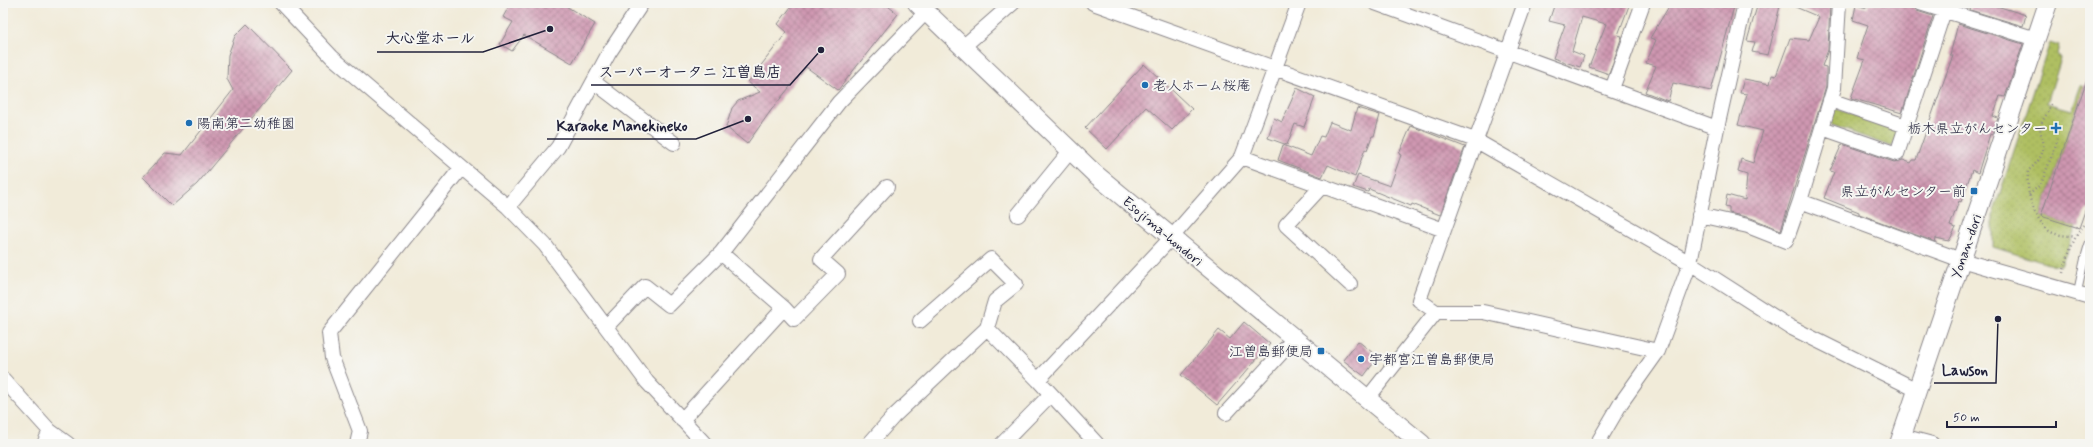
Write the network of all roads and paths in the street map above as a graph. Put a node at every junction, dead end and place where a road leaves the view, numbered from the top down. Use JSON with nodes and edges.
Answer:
{"nodes":[{"id":1,"x":281,"y":3,"type":"edge"},
{"id":2,"x":642,"y":3,"type":"edge"},
{"id":3,"x":1013,"y":3,"type":"edge"},
{"id":4,"x":1092,"y":3,"type":"edge"},
{"id":5,"x":1299,"y":3,"type":"edge"},
{"id":6,"x":1376,"y":3,"type":"edge"},
{"id":7,"x":1525,"y":3,"type":"edge"},
{"id":8,"x":1643,"y":3,"type":"edge"},
{"id":9,"x":1745,"y":3,"type":"edge"},
{"id":10,"x":1839,"y":3,"type":"edge"},
{"id":11,"x":1920,"y":3,"type":"edge"},
{"id":12,"x":2048,"y":3,"type":"edge"},
{"id":13,"x":922,"y":7,"type":"edge"},
{"id":14,"x":1411,"y":9,"type":"edge"},
{"id":15,"x":1944,"y":10,"type":"junction"},
{"id":16,"x":2036,"y":39,"type":"junction"},
{"id":17,"x":964,"y":46,"type":"junction"},
{"id":18,"x":1507,"y":52,"type":"junction"},
{"id":19,"x":1276,"y":68,"type":"junction"},
{"id":20,"x":594,"y":82,"type":"junction"},
{"id":21,"x":1612,"y":89,"type":"junction"},
{"id":22,"x":1830,"y":100,"type":"junction"},
{"id":23,"x":2051,"y":104,"type":"dead end"},
{"id":24,"x":1906,"y":126,"type":"junction"},
{"id":25,"x":1716,"y":128,"type":"junction"},
{"id":26,"x":1822,"y":128,"type":"junction"},
{"id":27,"x":2058,"y":139,"type":"dead end"},
{"id":28,"x":1475,"y":140,"type":"junction"},
{"id":29,"x":674,"y":143,"type":"dead end"},
{"id":30,"x":1071,"y":150,"type":"junction"},
{"id":31,"x":1242,"y":157,"type":"junction"},
{"id":32,"x":461,"y":168,"type":"junction"},
{"id":33,"x":1322,"y":186,"type":"junction"},
{"id":34,"x":887,"y":187,"type":"dead end"},
{"id":35,"x":2029,"y":195,"type":"junction"},
{"id":36,"x":1800,"y":201,"type":"junction"},
{"id":37,"x":508,"y":207,"type":"junction"},
{"id":38,"x":1018,"y":215,"type":"dead end"},
{"id":39,"x":1699,"y":215,"type":"junction"},
{"id":40,"x":2090,"y":220,"type":"edge"},
{"id":41,"x":1444,"y":230,"type":"junction"},
{"id":42,"x":2075,"y":237,"type":"junction"},
{"id":43,"x":1171,"y":238,"type":"junction"},
{"id":44,"x":2090,"y":241,"type":"edge"},
{"id":45,"x":721,"y":253,"type":"junction"},
{"id":46,"x":1961,"y":260,"type":"junction"},
{"id":47,"x":1690,"y":263,"type":"junction"},
{"id":48,"x":2090,"y":265,"type":"edge"},
{"id":49,"x":2063,"y":273,"type":"dead end"},
{"id":50,"x":2083,"y":273,"type":"junction"},
{"id":51,"x":1350,"y":284,"type":"dead end"},
{"id":52,"x":2083,"y":295,"type":"edge"},
{"id":53,"x":784,"y":308,"type":"junction"},
{"id":54,"x":1436,"y":312,"type":"junction"},
{"id":55,"x":920,"y":322,"type":"dead end"},
{"id":56,"x":606,"y":327,"type":"junction"},
{"id":57,"x":987,"y":328,"type":"junction"},
{"id":58,"x":1294,"y":339,"type":"junction"},
{"id":59,"x":1658,"y":351,"type":"junction"},
{"id":60,"x":3,"y":379,"type":"edge"},
{"id":61,"x":1038,"y":380,"type":"junction"},
{"id":62,"x":1917,"y":390,"type":"junction"},
{"id":63,"x":1051,"y":394,"type":"junction"},
{"id":64,"x":1367,"y":399,"type":"junction"},
{"id":65,"x":1226,"y":414,"type":"dead end"},
{"id":66,"x":682,"y":420,"type":"junction"},
{"id":67,"x":50,"y":431,"type":"junction"},
{"id":68,"x":1901,"y":440,"type":"edge"},
{"id":69,"x":873,"y":442,"type":"edge"},
{"id":70,"x":44,"y":444,"type":"edge"},
{"id":71,"x":68,"y":444,"type":"edge"},
{"id":72,"x":357,"y":444,"type":"edge"},
{"id":73,"x":705,"y":444,"type":"edge"},
{"id":74,"x":1002,"y":444,"type":"edge"},
{"id":75,"x":1097,"y":444,"type":"edge"},
{"id":76,"x":1422,"y":444,"type":"edge"},
{"id":77,"x":1597,"y":444,"type":"edge"},
{"id":78,"x":1932,"y":444,"type":"edge"}],
"edges":[{"from":1,"to":32,"type":"street"},
{"from":2,"to":20,"type":"street"},
{"from":3,"to":17,"type":"street"},
{"from":4,"to":19,"type":"street"},
{"from":5,"to":19,"type":"street"},
{"from":6,"to":14,"type":"street"},
{"from":7,"to":18,"type":"street"},
{"from":8,"to":21,"type":"street"},
{"from":9,"to":25,"type":"street"},
{"from":10,"to":22,"type":"street"},
{"from":11,"to":15,"type":"street"},
{"from":12,"to":16,"type":"street","name":"Yonan-dori"},
{"from":13,"to":17,"type":"street","name":"Esojima-hondori"},
{"from":13,"to":45,"type":"street"},
{"from":14,"to":18,"type":"street"},
{"from":15,"to":16,"type":"street"},
{"from":15,"to":24,"type":"street"},
{"from":16,"to":46,"type":"street","name":"Yonan-dori"},
{"from":17,"to":30,"type":"street","name":"Esojima-hondori"},
{"from":18,"to":21,"type":"street"},
{"from":18,"to":28,"type":"street"},
{"from":19,"to":28,"type":"street"},
{"from":19,"to":31,"type":"street"},
{"from":20,"to":29,"type":"street"},
{"from":20,"to":37,"type":"street"},
{"from":21,"to":25,"type":"street"},
{"from":22,"to":24,"type":"street"},
{"from":22,"to":26,"type":"street"},
{"from":23,"to":35,"type":"path"},
{"from":24,"to":26,"type":"street"},
{"from":25,"to":39,"type":"street"},
{"from":26,"to":36,"type":"street"},
{"from":27,"to":35,"type":"path"},
{"from":28,"to":41,"type":"street"},
{"from":28,"to":47,"type":"street"},
{"from":30,"to":38,"type":"street"},
{"from":30,"to":43,"type":"street","name":"Esojima-hondori"},
{"from":31,"to":33,"type":"street"},
{"from":31,"to":43,"type":"street"},
{"from":32,"to":37,"type":"street"},
{"from":32,"to":72,"type":"street"},
{"from":33,"to":41,"type":"street"},
{"from":33,"to":51,"type":"street"},
{"from":34,"to":53,"type":"street"},
{"from":35,"to":42,"type":"path"},
{"from":36,"to":39,"type":"street"},
{"from":36,"to":46,"type":"street"},
{"from":37,"to":56,"type":"street"},
{"from":39,"to":47,"type":"street"},
{"from":40,"to":42,"type":"path"},
{"from":41,"to":54,"type":"street"},
{"from":42,"to":49,"type":"path"},
{"from":43,"to":58,"type":"street","name":"Esojima-hondori"},
{"from":43,"to":61,"type":"street"},
{"from":44,"to":50,"type":"lane"},
{"from":45,"to":53,"type":"street"},
{"from":45,"to":56,"type":"street"},
{"from":46,"to":52,"type":"street"},
{"from":46,"to":62,"type":"street","name":"Yonan-dori"},
{"from":47,"to":59,"type":"street"},
{"from":47,"to":62,"type":"street"},
{"from":48,"to":50,"type":"lane"},
{"from":50,"to":52,"type":"lane"},
{"from":53,"to":66,"type":"street"},
{"from":54,"to":59,"type":"street"},
{"from":54,"to":64,"type":"street"},
{"from":55,"to":57,"type":"street"},
{"from":56,"to":66,"type":"street"},
{"from":57,"to":61,"type":"street"},
{"from":57,"to":69,"type":"street"},
{"from":58,"to":64,"type":"street","name":"Esojima-hondori"},
{"from":58,"to":65,"type":"street"},
{"from":59,"to":77,"type":"street"},
{"from":60,"to":67,"type":"street"},
{"from":61,"to":63,"type":"street"},
{"from":62,"to":68,"type":"street","name":"Yonan-dori"},
{"from":63,"to":74,"type":"street"},
{"from":63,"to":75,"type":"street"},
{"from":64,"to":76,"type":"street","name":"Esojima-hondori"},
{"from":66,"to":73,"type":"street"},
{"from":67,"to":70,"type":"street"},
{"from":67,"to":71,"type":"street"},
{"from":68,"to":78,"type":"street"}]}
